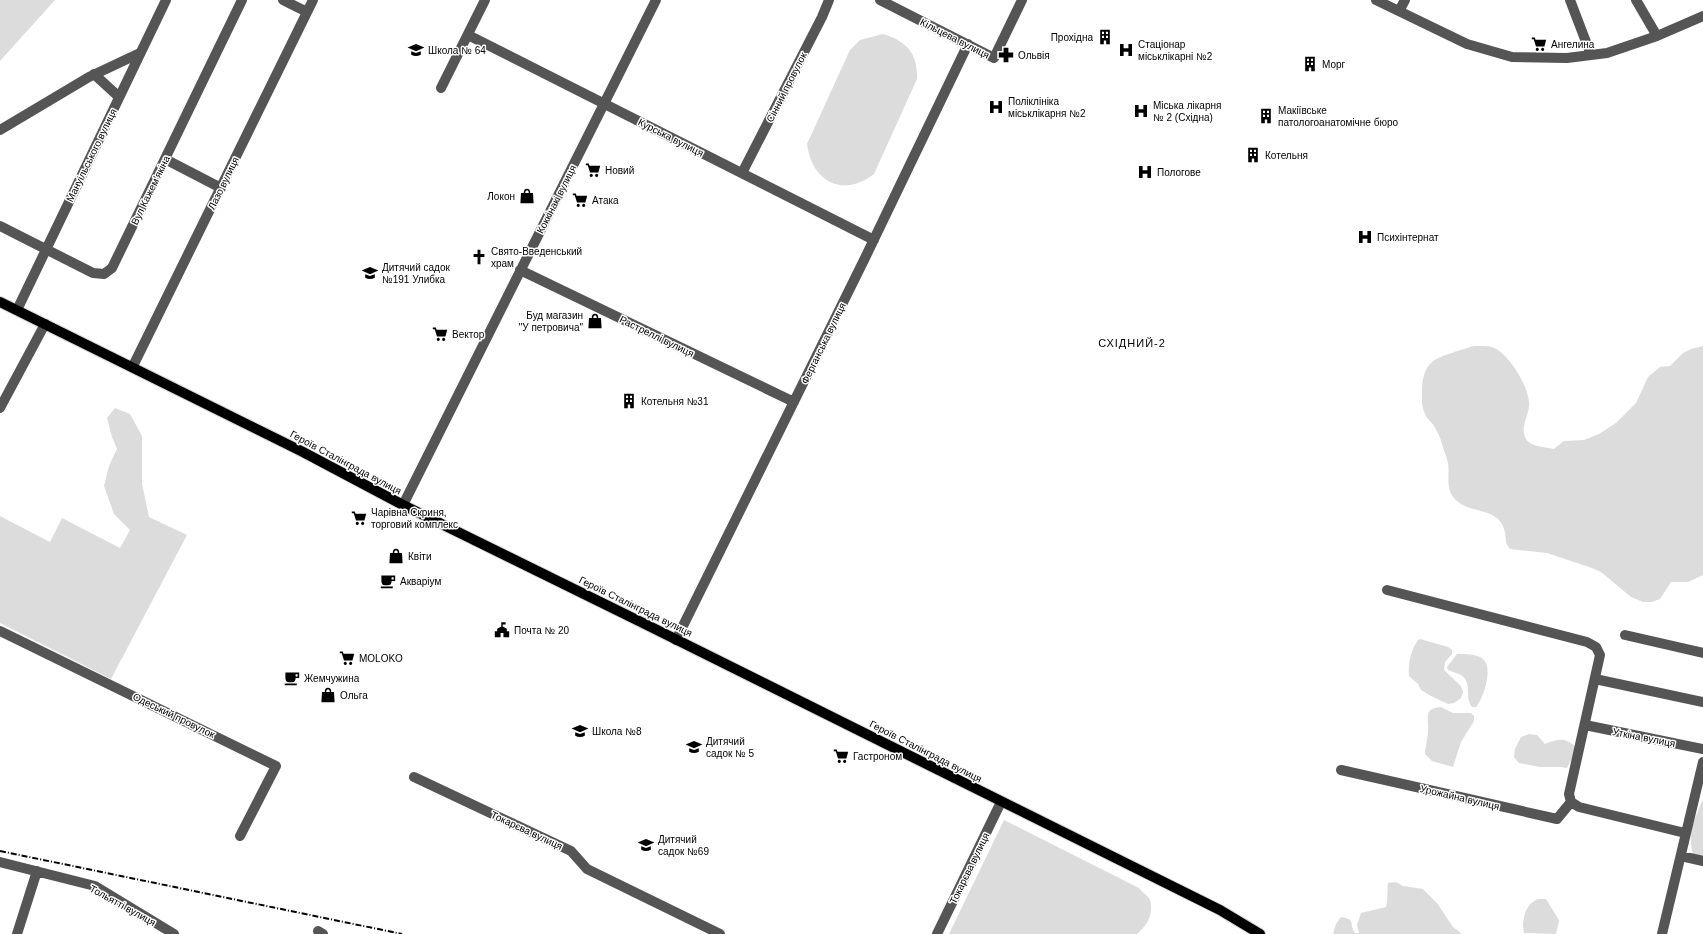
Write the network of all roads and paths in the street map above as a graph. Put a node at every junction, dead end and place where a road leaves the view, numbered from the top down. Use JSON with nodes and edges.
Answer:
{"nodes":[{"id":1,"x":166,"y":0,"type":"edge"},
{"id":2,"x":242,"y":0,"type":"edge"},
{"id":3,"x":283,"y":0,"type":"edge"},
{"id":4,"x":313,"y":0,"type":"edge"},
{"id":5,"x":485,"y":0,"type":"edge"},
{"id":6,"x":656,"y":0,"type":"edge"},
{"id":7,"x":829,"y":0,"type":"edge"},
{"id":8,"x":880,"y":0,"type":"edge"},
{"id":9,"x":1022,"y":0,"type":"edge"},
{"id":10,"x":1376,"y":0,"type":"edge"},
{"id":11,"x":1405,"y":0,"type":"edge"},
{"id":12,"x":1570,"y":0,"type":"edge"},
{"id":13,"x":1636,"y":0,"type":"edge"},
{"id":14,"x":308,"y":12,"type":"junction"},
{"id":15,"x":1399,"y":12,"type":"junction"},
{"id":16,"x":1703,"y":16,"type":"edge"},
{"id":17,"x":468,"y":35,"type":"junction"},
{"id":18,"x":1657,"y":36,"type":"junction"},
{"id":19,"x":968,"y":44,"type":"junction"},
{"id":20,"x":140,"y":53,"type":"junction"},
{"id":21,"x":1591,"y":55,"type":"junction"},
{"id":22,"x":94,"y":74,"type":"junction"},
{"id":23,"x":441,"y":88,"type":"dead end"},
{"id":24,"x":119,"y":98,"type":"junction"},
{"id":25,"x":604,"y":104,"type":"junction"},
{"id":26,"x":0,"y":130,"type":"edge"},
{"id":27,"x":164,"y":159,"type":"junction"},
{"id":28,"x":742,"y":173,"type":"junction"},
{"id":29,"x":221,"y":188,"type":"junction"},
{"id":30,"x":0,"y":226,"type":"edge"},
{"id":31,"x":874,"y":240,"type":"junction"},
{"id":32,"x":46,"y":249,"type":"junction"},
{"id":33,"x":520,"y":270,"type":"junction"},
{"id":34,"x":0,"y":302,"type":"edge"},
{"id":35,"x":17,"y":310,"type":"junction"},
{"id":36,"x":45,"y":324,"type":"junction"},
{"id":37,"x":133,"y":366,"type":"junction"},
{"id":38,"x":794,"y":402,"type":"junction"},
{"id":39,"x":0,"y":408,"type":"edge"},
{"id":40,"x":403,"y":505,"type":"junction"},
{"id":41,"x":1387,"y":590,"type":"dead end"},
{"id":42,"x":1,"y":635,"type":"edge"},
{"id":43,"x":1625,"y":635,"type":"dead end"},
{"id":44,"x":676,"y":640,"type":"junction"},
{"id":45,"x":1703,"y":653,"type":"edge"},
{"id":46,"x":1595,"y":678,"type":"junction"},
{"id":47,"x":1703,"y":702,"type":"edge"},
{"id":48,"x":1585,"y":725,"type":"junction"},
{"id":49,"x":1703,"y":749,"type":"edge"},
{"id":50,"x":1703,"y":762,"type":"edge"},
{"id":51,"x":1341,"y":770,"type":"dead end"},
{"id":52,"x":414,"y":778,"type":"dead end"},
{"id":53,"x":1001,"y":802,"type":"junction"},
{"id":54,"x":1571,"y":802,"type":"junction"},
{"id":55,"x":1686,"y":833,"type":"junction"},
{"id":56,"x":240,"y":836,"type":"dead end"},
{"id":57,"x":1681,"y":856,"type":"junction"},
{"id":58,"x":1703,"y":861,"type":"edge"},
{"id":59,"x":0,"y":862,"type":"edge"},
{"id":60,"x":37,"y":871,"type":"junction"},
{"id":61,"x":16,"y":934,"type":"edge"},
{"id":62,"x":174,"y":934,"type":"edge"},
{"id":63,"x":720,"y":934,"type":"edge"},
{"id":64,"x":937,"y":934,"type":"edge"},
{"id":65,"x":1260,"y":934,"type":"edge"},
{"id":66,"x":1662,"y":934,"type":"edge"}],
"edges":[{"from":1,"to":20,"type":"street","name":"Мануільського вулиця"},
{"from":2,"to":27,"type":"street","name":"Вул Кажем'якіна"},
{"from":3,"to":14,"type":"street"},
{"from":4,"to":14,"type":"street","name":"Лазо вулиця"},
{"from":5,"to":17,"type":"street"},
{"from":6,"to":25,"type":"street","name":"Коккінакі вулиця"},
{"from":7,"to":28,"type":"street","name":"Сінний провулок"},
{"from":8,"to":19,"type":"street","name":"Кільцева вулиця"},
{"from":9,"to":19,"type":"street","name":"Кільцева вулиця"},
{"from":10,"to":15,"type":"street"},
{"from":11,"to":15,"type":"street"},
{"from":12,"to":21,"type":"street"},
{"from":13,"to":18,"type":"street"},
{"from":14,"to":29,"type":"street","name":"Лазо вулиця"},
{"from":15,"to":21,"type":"street"},
{"from":16,"to":18,"type":"street"},
{"from":17,"to":23,"type":"street"},
{"from":17,"to":25,"type":"street","name":"Курська вулиця"},
{"from":18,"to":21,"type":"street"},
{"from":19,"to":31,"type":"street","name":"Ферганська вулиця"},
{"from":20,"to":22,"type":"street"},
{"from":20,"to":24,"type":"street","name":"Мануільського вулиця"},
{"from":22,"to":24,"type":"street"},
{"from":22,"to":26,"type":"street"},
{"from":24,"to":32,"type":"street","name":"Мануільського вулиця"},
{"from":25,"to":28,"type":"street","name":"Курська вулиця"},
{"from":25,"to":33,"type":"street","name":"Коккінакі вулиця"},
{"from":27,"to":29,"type":"street"},
{"from":27,"to":32,"type":"street","name":"Вул Кажем'якіна"},
{"from":28,"to":31,"type":"street","name":"Курська вулиця"},
{"from":29,"to":37,"type":"street","name":"Лазо вулиця"},
{"from":30,"to":32,"type":"street","name":"Вул Кажем'якіна"},
{"from":31,"to":38,"type":"street","name":"Ферганська вулиця"},
{"from":32,"to":35,"type":"street","name":"Мануільського вулиця"},
{"from":33,"to":38,"type":"street","name":"Растреллі вулиця"},
{"from":33,"to":40,"type":"street","name":"Коккінакі вулиця"},
{"from":34,"to":35,"type":"main road","name":"Героїв Сталінграда вулиця"},
{"from":35,"to":36,"type":"main road","name":"Героїв Сталінграда вулиця"},
{"from":36,"to":37,"type":"main road","name":"Героїв Сталінграда вулиця"},
{"from":36,"to":39,"type":"street"},
{"from":37,"to":40,"type":"main road","name":"Героїв Сталінграда вулиця"},
{"from":38,"to":44,"type":"street","name":"Ферганська вулиця"},
{"from":40,"to":44,"type":"main road","name":"Героїв Сталінграда вулиця"},
{"from":41,"to":46,"type":"street"},
{"from":42,"to":56,"type":"street","name":"Одеський провулок"},
{"from":43,"to":45,"type":"street"},
{"from":44,"to":53,"type":"main road","name":"Героїв Сталінграда вулиця"},
{"from":46,"to":47,"type":"street"},
{"from":46,"to":48,"type":"street"},
{"from":48,"to":49,"type":"street","name":"Уткiна вулиця"},
{"from":48,"to":54,"type":"street"},
{"from":50,"to":55,"type":"street"},
{"from":51,"to":54,"type":"street","name":"Урожайна вулиця"},
{"from":52,"to":63,"type":"street","name":"Токарєва вулиця"},
{"from":53,"to":64,"type":"street","name":"Токарєва вулиця"},
{"from":53,"to":65,"type":"main road","name":"Героїв Сталінграда вулиця"},
{"from":54,"to":55,"type":"street"},
{"from":55,"to":57,"type":"street"},
{"from":57,"to":58,"type":"street"},
{"from":57,"to":66,"type":"street"},
{"from":59,"to":60,"type":"street","name":"Тольятті вулиця"},
{"from":60,"to":61,"type":"street"},
{"from":60,"to":62,"type":"street","name":"Тольятті вулиця"}]}
